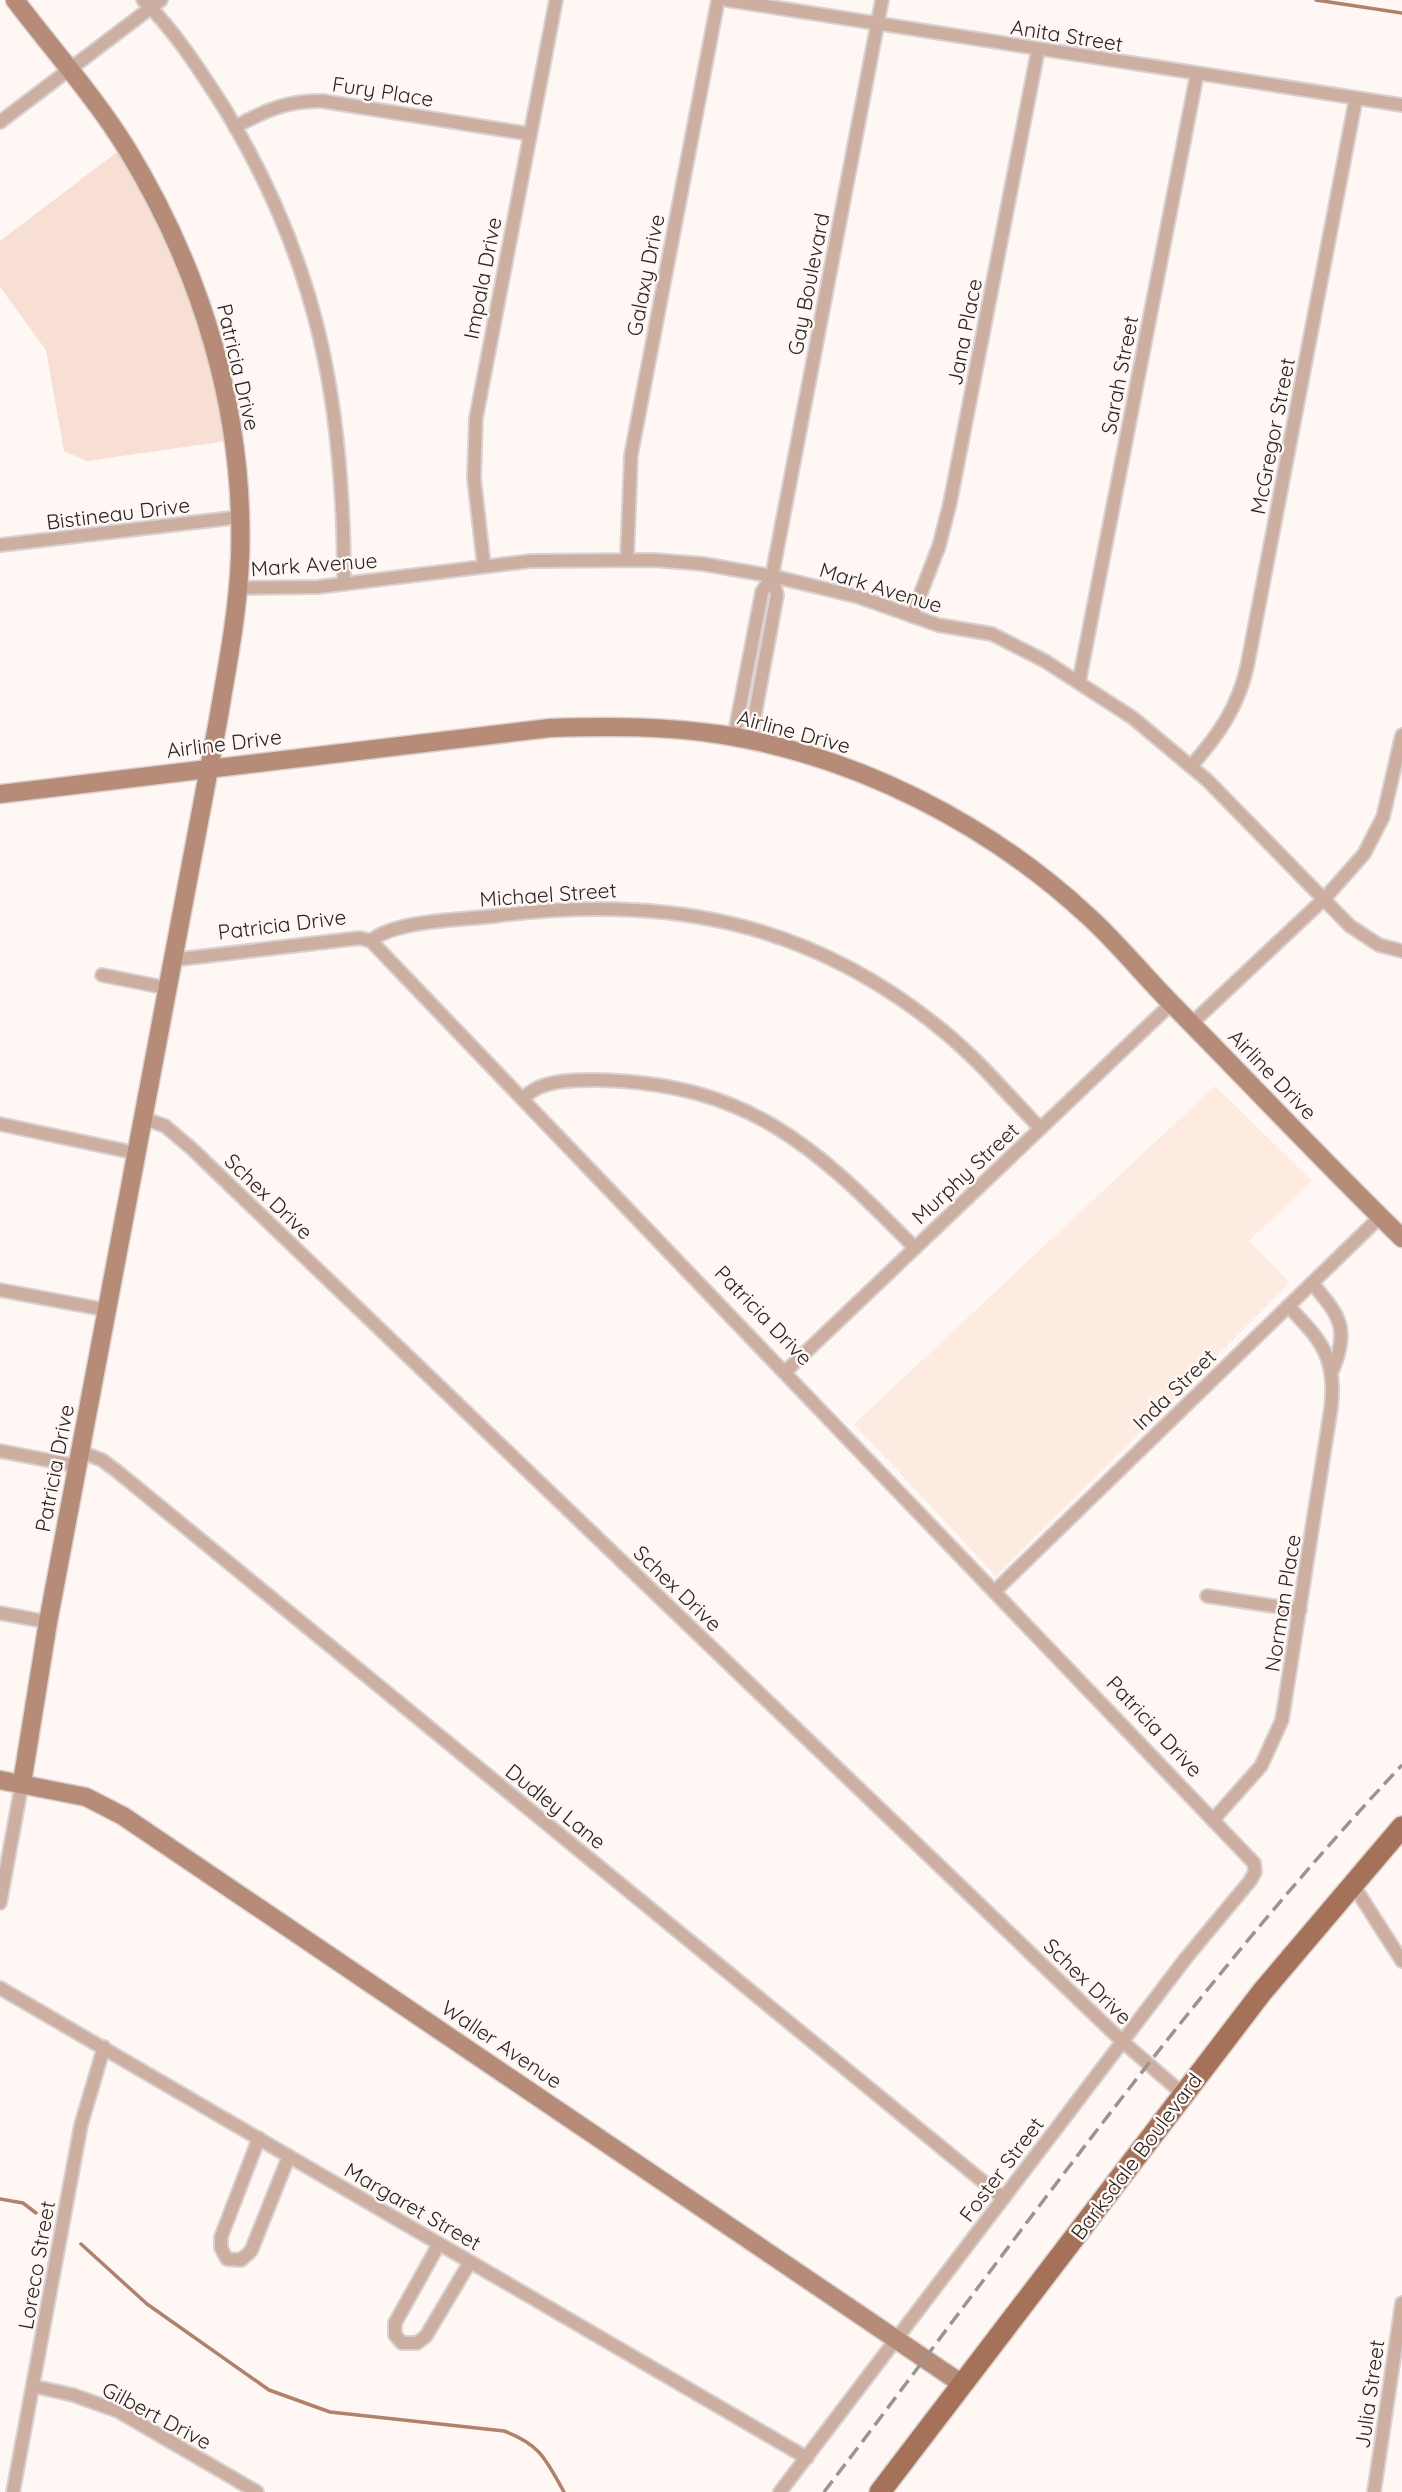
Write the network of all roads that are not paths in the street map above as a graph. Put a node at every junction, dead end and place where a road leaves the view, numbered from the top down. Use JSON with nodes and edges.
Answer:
{"nodes":[{"id":1,"x":15,"y":0,"type":"edge"},
{"id":2,"x":556,"y":0,"type":"edge"},
{"id":3,"x":718,"y":0,"type":"edge"},
{"id":4,"x":727,"y":0,"type":"edge"},
{"id":5,"x":882,"y":0,"type":"edge"},
{"id":6,"x":152,"y":2,"type":"edge"},
{"id":7,"x":877,"y":24,"type":"junction"},
{"id":8,"x":1038,"y":50,"type":"junction"},
{"id":9,"x":68,"y":70,"type":"junction"},
{"id":10,"x":1197,"y":74,"type":"junction"},
{"id":11,"x":1356,"y":98,"type":"junction"},
{"id":12,"x":1402,"y":105,"type":"edge"},
{"id":13,"x":0,"y":122,"type":"edge"},
{"id":14,"x":235,"y":127,"type":"junction"},
{"id":15,"x":530,"y":134,"type":"junction"},
{"id":16,"x":240,"y":517,"type":"junction"},
{"id":17,"x":0,"y":545,"type":"edge"},
{"id":18,"x":626,"y":559,"type":"junction"},
{"id":19,"x":484,"y":566,"type":"junction"},
{"id":20,"x":772,"y":576,"type":"junction"},
{"id":21,"x":344,"y":584,"type":"junction"},
{"id":22,"x":238,"y":588,"type":"junction"},
{"id":23,"x":912,"y":616,"type":"junction"},
{"id":24,"x":1079,"y":682,"type":"junction"},
{"id":25,"x":1402,"y":735,"type":"edge"},
{"id":26,"x":742,"y":739,"type":"junction"},
{"id":27,"x":1191,"y":766,"type":"junction"},
{"id":28,"x":209,"y":768,"type":"junction"},
{"id":29,"x":0,"y":794,"type":"edge"},
{"id":30,"x":1324,"y":899,"type":"junction"},
{"id":31,"x":371,"y":941,"type":"junction"},
{"id":32,"x":1402,"y":951,"type":"edge"},
{"id":33,"x":172,"y":960,"type":"junction"},
{"id":34,"x":102,"y":975,"type":"dead end"},
{"id":35,"x":167,"y":988,"type":"junction"},
{"id":36,"x":1171,"y":1004,"type":"junction"},
{"id":37,"x":1191,"y":1024,"type":"junction"},
{"id":38,"x":524,"y":1098,"type":"junction"},
{"id":39,"x":143,"y":1118,"type":"junction"},
{"id":40,"x":0,"y":1124,"type":"edge"},
{"id":41,"x":1040,"y":1128,"type":"junction"},
{"id":42,"x":136,"y":1153,"type":"junction"},
{"id":43,"x":1380,"y":1217,"type":"junction"},
{"id":44,"x":1402,"y":1238,"type":"edge"},
{"id":45,"x":914,"y":1247,"type":"junction"},
{"id":46,"x":1312,"y":1283,"type":"junction"},
{"id":47,"x":0,"y":1290,"type":"edge"},
{"id":48,"x":1288,"y":1306,"type":"junction"},
{"id":49,"x":107,"y":1310,"type":"junction"},
{"id":50,"x":1333,"y":1369,"type":"junction"},
{"id":51,"x":786,"y":1371,"type":"junction"},
{"id":52,"x":0,"y":1451,"type":"edge"},
{"id":53,"x":79,"y":1459,"type":"junction"},
{"id":54,"x":996,"y":1590,"type":"junction"},
{"id":55,"x":1208,"y":1596,"type":"dead end"},
{"id":56,"x":1300,"y":1610,"type":"junction"},
{"id":57,"x":0,"y":1613,"type":"edge"},
{"id":58,"x":48,"y":1622,"type":"junction"},
{"id":59,"x":0,"y":1780,"type":"edge"},
{"id":60,"x":22,"y":1783,"type":"junction"},
{"id":61,"x":1213,"y":1820,"type":"junction"},
{"id":62,"x":1402,"y":1827,"type":"edge"},
{"id":63,"x":1255,"y":1872,"type":"joint"},
{"id":64,"x":1352,"y":1883,"type":"junction"},
{"id":65,"x":0,"y":1903,"type":"edge"},
{"id":66,"x":1402,"y":1961,"type":"edge"},
{"id":67,"x":0,"y":1988,"type":"edge"},
{"id":68,"x":1123,"y":2042,"type":"junction"},
{"id":69,"x":104,"y":2047,"type":"junction"},
{"id":70,"x":1183,"y":2094,"type":"junction"},
{"id":71,"x":259,"y":2138,"type":"junction"},
{"id":72,"x":289,"y":2156,"type":"junction"},
{"id":73,"x":1003,"y":2198,"type":"junction"},
{"id":74,"x":439,"y":2244,"type":"junction"},
{"id":75,"x":470,"y":2262,"type":"junction"},
{"id":76,"x":1402,"y":2302,"type":"edge"},
{"id":77,"x":897,"y":2340,"type":"junction"},
{"id":78,"x":962,"y":2384,"type":"junction"},
{"id":79,"x":33,"y":2386,"type":"junction"},
{"id":80,"x":807,"y":2458,"type":"junction"},
{"id":81,"x":13,"y":2492,"type":"edge"},
{"id":82,"x":257,"y":2492,"type":"edge"},
{"id":83,"x":780,"y":2492,"type":"edge"},
{"id":84,"x":880,"y":2492,"type":"edge"},
{"id":85,"x":1374,"y":2492,"type":"edge"}],
"edges":[{"from":1,"to":9,"type":"street","name":"Patricia Drive"},
{"from":2,"to":15,"type":"street","name":"Impala Drive"},
{"from":3,"to":18,"type":"street","name":"Galaxy Drive"},
{"from":4,"to":7,"type":"street","name":"Anita Street"},
{"from":5,"to":7,"type":"street","name":"Gay Boulevard"},
{"from":6,"to":9,"type":"street"},
{"from":6,"to":14,"type":"street"},
{"from":7,"to":8,"type":"street","name":"Anita Street"},
{"from":7,"to":20,"type":"street","name":"Gay Boulevard"},
{"from":8,"to":10,"type":"street","name":"Anita Street"},
{"from":8,"to":23,"type":"street","name":"Jana Place"},
{"from":9,"to":13,"type":"street"},
{"from":9,"to":16,"type":"street","name":"Patricia Drive"},
{"from":10,"to":11,"type":"street","name":"Anita Street"},
{"from":10,"to":24,"type":"street","name":"Sarah Street"},
{"from":11,"to":12,"type":"street","name":"Anita Street"},
{"from":11,"to":27,"type":"street","name":"McGregor Street"},
{"from":14,"to":15,"type":"street","name":"Fury Place"},
{"from":14,"to":21,"type":"street"},
{"from":15,"to":19,"type":"street","name":"Impala Drive"},
{"from":16,"to":17,"type":"street","name":"Bistineau Drive"},
{"from":16,"to":22,"type":"street","name":"Patricia Drive"},
{"from":18,"to":19,"type":"street","name":"Mark Avenue"},
{"from":18,"to":20,"type":"street","name":"Mark Avenue"},
{"from":19,"to":21,"type":"street","name":"Mark Avenue"},
{"from":20,"to":23,"type":"street","name":"Mark Avenue"},
{"from":20,"to":26,"type":"street","name":"Gay Boulevard"},
{"from":21,"to":22,"type":"street","name":"Mark Avenue"},
{"from":22,"to":28,"type":"street","name":"Patricia Drive"},
{"from":23,"to":24,"type":"street","name":"Mark Avenue"},
{"from":24,"to":27,"type":"street","name":"Mark Avenue"},
{"from":25,"to":30,"type":"street"},
{"from":26,"to":28,"type":"street","name":"Airline Drive"},
{"from":26,"to":36,"type":"street","name":"Airline Drive"},
{"from":27,"to":30,"type":"street","name":"Mark Avenue"},
{"from":28,"to":29,"type":"street","name":"Airline Drive"},
{"from":28,"to":33,"type":"street","name":"Patricia Drive"},
{"from":30,"to":32,"type":"street","name":"Mark Avenue"},
{"from":30,"to":37,"type":"street"},
{"from":31,"to":33,"type":"street","name":"Patricia Drive"},
{"from":31,"to":38,"type":"street","name":"Patricia Drive"},
{"from":31,"to":41,"type":"street","name":"Michael Street"},
{"from":33,"to":35,"type":"street","name":"Patricia Drive"},
{"from":34,"to":35,"type":"street"},
{"from":35,"to":39,"type":"street","name":"Patricia Drive"},
{"from":36,"to":37,"type":"street","name":"Airline Drive"},
{"from":36,"to":41,"type":"street","name":"Murphy Street"},
{"from":37,"to":43,"type":"street","name":"Airline Drive"},
{"from":38,"to":45,"type":"street"},
{"from":38,"to":51,"type":"street","name":"Patricia Drive"},
{"from":39,"to":42,"type":"street","name":"Patricia Drive"},
{"from":39,"to":68,"type":"street","name":"Schex Drive"},
{"from":40,"to":42,"type":"street"},
{"from":41,"to":45,"type":"street","name":"Murphy Street"},
{"from":42,"to":49,"type":"street","name":"Patricia Drive"},
{"from":43,"to":44,"type":"street","name":"Airline Drive"},
{"from":43,"to":46,"type":"street","name":"Inda Street"},
{"from":45,"to":51,"type":"street","name":"Murphy Street"},
{"from":46,"to":48,"type":"street","name":"Inda Street"},
{"from":46,"to":50,"type":"street","name":"Norman Place"},
{"from":47,"to":49,"type":"street"},
{"from":48,"to":50,"type":"street"},
{"from":48,"to":54,"type":"street","name":"Inda Street"},
{"from":49,"to":53,"type":"street","name":"Patricia Drive"},
{"from":50,"to":56,"type":"street","name":"Norman Place"},
{"from":51,"to":54,"type":"street","name":"Patricia Drive"},
{"from":52,"to":53,"type":"street","name":"Dudley Lane"},
{"from":53,"to":58,"type":"street","name":"Patricia Drive"},
{"from":53,"to":73,"type":"street","name":"Dudley Lane"},
{"from":54,"to":61,"type":"street","name":"Patricia Drive"},
{"from":55,"to":56,"type":"street"},
{"from":56,"to":61,"type":"street","name":"Norman Place"},
{"from":57,"to":58,"type":"street"},
{"from":58,"to":60,"type":"street","name":"Patricia Drive"},
{"from":59,"to":60,"type":"street","name":"Waller Avenue"},
{"from":60,"to":65,"type":"street","name":"Patricia Drive"},
{"from":60,"to":77,"type":"street","name":"Waller Avenue"},
{"from":61,"to":63,"type":"street","name":"Patricia Drive"},
{"from":62,"to":64,"type":"main road","name":"Barksdale Boulevard"},
{"from":63,"to":68,"type":"street","name":"Foster Street"},
{"from":64,"to":66,"type":"street"},
{"from":64,"to":70,"type":"main road","name":"Barksdale Boulevard"},
{"from":67,"to":69,"type":"street","name":"Margaret Street"},
{"from":68,"to":70,"type":"street","name":"Schex Drive"},
{"from":68,"to":73,"type":"street","name":"Foster Street"},
{"from":69,"to":71,"type":"street","name":"Margaret Street"},
{"from":69,"to":79,"type":"street","name":"Loreco Street"},
{"from":70,"to":78,"type":"main road","name":"Barksdale Boulevard"},
{"from":71,"to":72,"type":"street","name":"Margaret Street"},
{"from":71,"to":72,"type":"street"},
{"from":72,"to":74,"type":"street","name":"Margaret Street"},
{"from":73,"to":77,"type":"street","name":"Foster Street"},
{"from":74,"to":75,"type":"street","name":"Margaret Street"},
{"from":74,"to":75,"type":"street"},
{"from":75,"to":80,"type":"street","name":"Margaret Street"},
{"from":76,"to":85,"type":"street","name":"Julia Street"},
{"from":77,"to":78,"type":"street","name":"Waller Avenue"},
{"from":77,"to":80,"type":"street","name":"Foster Street"},
{"from":78,"to":84,"type":"main road","name":"Barksdale Boulevard"},
{"from":79,"to":81,"type":"street","name":"Loreco Street"},
{"from":79,"to":82,"type":"street","name":"Gilbert Drive"},
{"from":80,"to":83,"type":"street","name":"Foster Street"}]}
